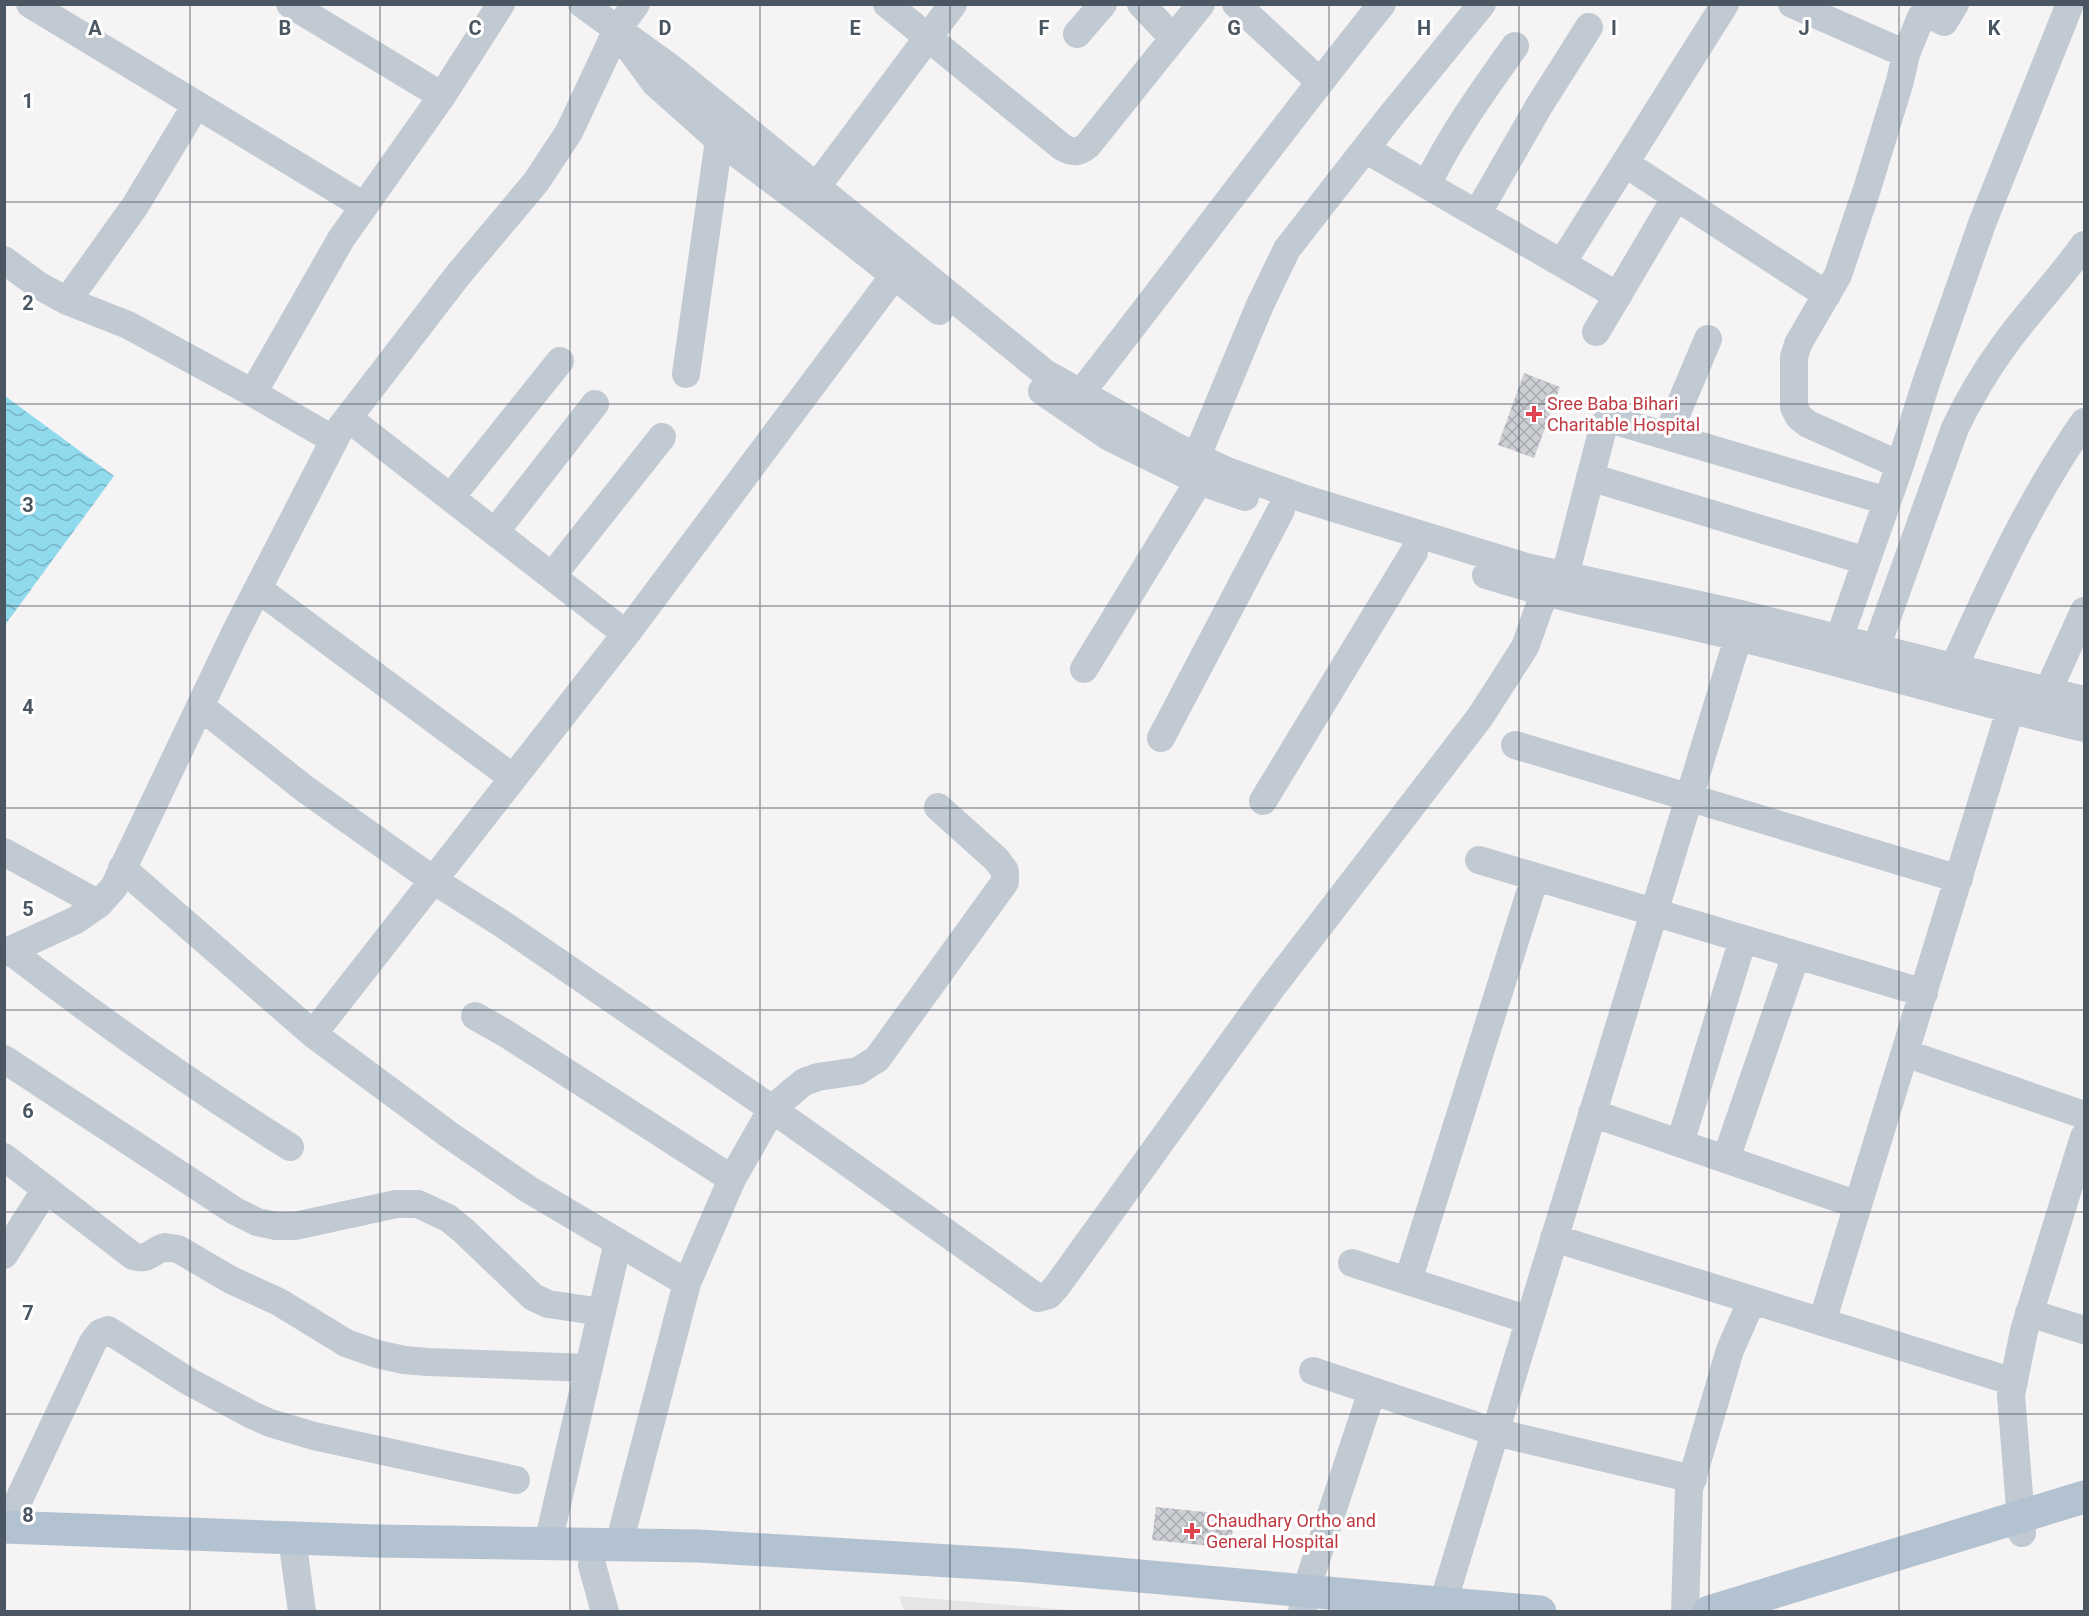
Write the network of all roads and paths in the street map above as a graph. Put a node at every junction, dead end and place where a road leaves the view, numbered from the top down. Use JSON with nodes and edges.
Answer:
{"nodes":[{"id":1,"x":30,"y":4,"type":"edge"},
{"id":2,"x":290,"y":4,"type":"edge"},
{"id":3,"x":501,"y":4,"type":"edge"},
{"id":4,"x":582,"y":4,"type":"edge"},
{"id":5,"x":636,"y":4,"type":"edge"},
{"id":6,"x":887,"y":4,"type":"edge"},
{"id":7,"x":953,"y":4,"type":"edge"},
{"id":8,"x":1103,"y":4,"type":"edge"},
{"id":9,"x":1141,"y":4,"type":"edge"},
{"id":10,"x":1201,"y":4,"type":"edge"},
{"id":11,"x":1236,"y":4,"type":"edge"},
{"id":12,"x":1382,"y":4,"type":"edge"},
{"id":13,"x":1482,"y":4,"type":"edge"},
{"id":14,"x":1725,"y":4,"type":"edge"},
{"id":15,"x":1792,"y":4,"type":"edge"},
{"id":16,"x":1955,"y":4,"type":"edge"},
{"id":17,"x":2075,"y":8,"type":"edge"},
{"id":18,"x":1822,"y":10,"type":"edge"},
{"id":19,"x":1589,"y":27,"type":"dead end"},
{"id":20,"x":617,"y":30,"type":"junction"},
{"id":21,"x":1077,"y":34,"type":"dead end"},
{"id":22,"x":928,"y":38,"type":"junction"},
{"id":23,"x":1173,"y":38,"type":"junction"},
{"id":24,"x":1515,"y":46,"type":"dead end"},
{"id":25,"x":1906,"y":54,"type":"junction"},
{"id":26,"x":1320,"y":82,"type":"junction"},
{"id":27,"x":442,"y":96,"type":"junction"},
{"id":28,"x":196,"y":105,"type":"junction"},
{"id":29,"x":727,"y":130,"type":"junction"},
{"id":30,"x":1365,"y":148,"type":"junction"},
{"id":31,"x":1626,"y":164,"type":"junction"},
{"id":32,"x":1427,"y":184,"type":"junction"},
{"id":33,"x":810,"y":195,"type":"junction"},
{"id":34,"x":1676,"y":197,"type":"junction"},
{"id":35,"x":364,"y":206,"type":"junction"},
{"id":36,"x":1477,"y":214,"type":"junction"},
{"id":37,"x":2085,"y":245,"type":"edge"},
{"id":38,"x":4,"y":260,"type":"edge"},
{"id":39,"x":1562,"y":263,"type":"junction"},
{"id":40,"x":900,"y":268,"type":"junction"},
{"id":41,"x":1827,"y":295,"type":"junction"},
{"id":42,"x":1618,"y":296,"type":"junction"},
{"id":43,"x":67,"y":301,"type":"junction"},
{"id":44,"x":1596,"y":332,"type":"dead end"},
{"id":45,"x":1708,"y":339,"type":"dead end"},
{"id":46,"x":560,"y":361,"type":"dead end"},
{"id":47,"x":686,"y":374,"type":"dead end"},
{"id":48,"x":253,"y":393,"type":"junction"},
{"id":49,"x":1080,"y":394,"type":"junction"},
{"id":50,"x":596,"y":404,"type":"dead end"},
{"id":51,"x":2085,"y":422,"type":"edge"},
{"id":52,"x":341,"y":429,"type":"junction"},
{"id":53,"x":1667,"y":436,"type":"junction"},
{"id":54,"x":662,"y":437,"type":"dead end"},
{"id":55,"x":1900,"y":465,"type":"junction"},
{"id":56,"x":1198,"y":468,"type":"junction"},
{"id":57,"x":1590,"y":477,"type":"junction"},
{"id":58,"x":451,"y":497,"type":"junction"},
{"id":59,"x":1887,"y":501,"type":"junction"},
{"id":60,"x":1281,"y":510,"type":"junction"},
{"id":61,"x":495,"y":532,"type":"junction"},
{"id":62,"x":1414,"y":552,"type":"junction"},
{"id":63,"x":1866,"y":561,"type":"junction"},
{"id":64,"x":552,"y":576,"type":"junction"},
{"id":65,"x":1555,"y":584,"type":"junction"},
{"id":66,"x":258,"y":589,"type":"junction"},
{"id":67,"x":2085,"y":611,"type":"edge"},
{"id":68,"x":1742,"y":626,"type":"junction"},
{"id":69,"x":626,"y":634,"type":"junction"},
{"id":70,"x":1876,"y":648,"type":"junction"},
{"id":71,"x":1835,"y":650,"type":"junction"},
{"id":72,"x":1954,"y":667,"type":"junction"},
{"id":73,"x":1084,"y":669,"type":"dead end"},
{"id":74,"x":2048,"y":691,"type":"junction"},
{"id":75,"x":2085,"y":700,"type":"edge"},
{"id":76,"x":200,"y":706,"type":"junction"},
{"id":77,"x":2010,"y":710,"type":"junction"},
{"id":78,"x":2085,"y":728,"type":"edge"},
{"id":79,"x":1161,"y":738,"type":"dead end"},
{"id":80,"x":1515,"y":745,"type":"dead end"},
{"id":81,"x":513,"y":778,"type":"junction"},
{"id":82,"x":1688,"y":797,"type":"junction"},
{"id":83,"x":1263,"y":801,"type":"dead end"},
{"id":84,"x":938,"y":807,"type":"dead end"},
{"id":85,"x":4,"y":852,"type":"edge"},
{"id":86,"x":1479,"y":860,"type":"dead end"},
{"id":87,"x":123,"y":868,"type":"junction"},
{"id":88,"x":1535,"y":877,"type":"junction"},
{"id":89,"x":1959,"y":879,"type":"junction"},
{"id":90,"x":433,"y":880,"type":"junction"},
{"id":91,"x":99,"y":904,"type":"junction"},
{"id":92,"x":1653,"y":912,"type":"junction"},
{"id":93,"x":1743,"y":939,"type":"junction"},
{"id":94,"x":7,"y":952,"type":"edge"},
{"id":95,"x":1796,"y":955,"type":"junction"},
{"id":96,"x":1923,"y":993,"type":"junction"},
{"id":97,"x":475,"y":1016,"type":"dead end"},
{"id":98,"x":313,"y":1034,"type":"junction"},
{"id":99,"x":1905,"y":1053,"type":"junction"},
{"id":100,"x":4,"y":1059,"type":"edge"},
{"id":101,"x":772,"y":1109,"type":"junction"},
{"id":102,"x":1592,"y":1113,"type":"junction"},
{"id":103,"x":2085,"y":1114,"type":"edge"},
{"id":104,"x":2085,"y":1137,"type":"edge"},
{"id":105,"x":1680,"y":1143,"type":"junction"},
{"id":106,"x":290,"y":1147,"type":"dead end"},
{"id":107,"x":4,"y":1157,"type":"edge"},
{"id":108,"x":1726,"y":1160,"type":"junction"},
{"id":109,"x":732,"y":1179,"type":"junction"},
{"id":110,"x":2078,"y":1180,"type":"edge"},
{"id":111,"x":46,"y":1189,"type":"junction"},
{"id":112,"x":1858,"y":1205,"type":"junction"},
{"id":113,"x":1554,"y":1238,"type":"junction"},
{"id":114,"x":618,"y":1242,"type":"junction"},
{"id":115,"x":4,"y":1255,"type":"edge"},
{"id":116,"x":1352,"y":1263,"type":"dead end"},
{"id":117,"x":1408,"y":1281,"type":"junction"},
{"id":118,"x":687,"y":1283,"type":"junction"},
{"id":119,"x":1752,"y":1300,"type":"junction"},
{"id":120,"x":602,"y":1312,"type":"junction"},
{"id":121,"x":2029,"y":1313,"type":"junction"},
{"id":122,"x":1529,"y":1320,"type":"junction"},
{"id":123,"x":1822,"y":1322,"type":"junction"},
{"id":124,"x":2085,"y":1330,"type":"edge"},
{"id":125,"x":589,"y":1368,"type":"junction"},
{"id":126,"x":1313,"y":1371,"type":"dead end"},
{"id":127,"x":2014,"y":1382,"type":"junction"},
{"id":128,"x":1372,"y":1391,"type":"junction"},
{"id":129,"x":1495,"y":1432,"type":"junction"},
{"id":130,"x":1693,"y":1479,"type":"junction"},
{"id":131,"x":516,"y":1480,"type":"dead end"},
{"id":132,"x":2085,"y":1497,"type":"edge"},
{"id":133,"x":2085,"y":1515,"type":"edge"},
{"id":134,"x":2022,"y":1525,"type":"junction"},
{"id":135,"x":5,"y":1534,"type":"edge"},
{"id":136,"x":548,"y":1543,"type":"junction"},
{"id":137,"x":619,"y":1544,"type":"junction"},
{"id":138,"x":293,"y":1546,"type":"junction"},
{"id":139,"x":592,"y":1565,"type":"junction"},
{"id":140,"x":1443,"y":1603,"type":"junction"},
{"id":141,"x":1307,"y":1606,"type":"edge"},
{"id":142,"x":1714,"y":1610,"type":"edge"},
{"id":143,"x":302,"y":1611,"type":"edge"},
{"id":144,"x":605,"y":1611,"type":"edge"},
{"id":145,"x":1540,"y":1611,"type":"edge"},
{"id":146,"x":1764,"y":1611,"type":"edge"}],
"edges":[{"from":1,"to":28,"type":"street"},
{"from":2,"to":27,"type":"street"},
{"from":3,"to":27,"type":"street"},
{"from":4,"to":20,"type":"street"},
{"from":5,"to":20,"type":"street"},
{"from":6,"to":22,"type":"street"},
{"from":7,"to":22,"type":"street"},
{"from":8,"to":21,"type":"street"},
{"from":9,"to":23,"type":"street"},
{"from":10,"to":23,"type":"street"},
{"from":11,"to":26,"type":"street"},
{"from":12,"to":26,"type":"street"},
{"from":13,"to":30,"type":"street"},
{"from":14,"to":31,"type":"street"},
{"from":15,"to":18,"type":"street"},
{"from":16,"to":25,"type":"street"},
{"from":17,"to":55,"type":"street"},
{"from":18,"to":25,"type":"street"},
{"from":19,"to":36,"type":"street"},
{"from":20,"to":29,"type":"street"},
{"from":20,"to":52,"type":"street"},
{"from":22,"to":23,"type":"street"},
{"from":22,"to":33,"type":"street"},
{"from":24,"to":32,"type":"street"},
{"from":25,"to":41,"type":"street"},
{"from":26,"to":49,"type":"street"},
{"from":27,"to":35,"type":"street"},
{"from":28,"to":35,"type":"street"},
{"from":28,"to":43,"type":"street"},
{"from":29,"to":33,"type":"street"},
{"from":29,"to":47,"type":"street"},
{"from":30,"to":32,"type":"street"},
{"from":30,"to":56,"type":"street"},
{"from":31,"to":34,"type":"street"},
{"from":31,"to":39,"type":"street"},
{"from":32,"to":36,"type":"street"},
{"from":33,"to":40,"type":"street"},
{"from":34,"to":41,"type":"street"},
{"from":34,"to":42,"type":"street"},
{"from":35,"to":48,"type":"street"},
{"from":36,"to":39,"type":"street"},
{"from":37,"to":70,"type":"street"},
{"from":38,"to":43,"type":"street"},
{"from":39,"to":42,"type":"street"},
{"from":40,"to":49,"type":"street"},
{"from":40,"to":56,"type":"street"},
{"from":40,"to":69,"type":"street"},
{"from":41,"to":55,"type":"street"},
{"from":42,"to":44,"type":"street"},
{"from":43,"to":48,"type":"street"},
{"from":45,"to":53,"type":"street"},
{"from":46,"to":58,"type":"street"},
{"from":48,"to":52,"type":"street"},
{"from":49,"to":56,"type":"street"},
{"from":50,"to":61,"type":"street"},
{"from":51,"to":72,"type":"street"},
{"from":52,"to":58,"type":"street"},
{"from":52,"to":66,"type":"street"},
{"from":53,"to":57,"type":"street"},
{"from":53,"to":59,"type":"street"},
{"from":54,"to":64,"type":"street"},
{"from":55,"to":59,"type":"street"},
{"from":56,"to":60,"type":"street"},
{"from":56,"to":65,"type":"street"},
{"from":56,"to":73,"type":"street"},
{"from":57,"to":63,"type":"street"},
{"from":57,"to":65,"type":"street"},
{"from":58,"to":61,"type":"street"},
{"from":59,"to":63,"type":"street"},
{"from":60,"to":62,"type":"street"},
{"from":60,"to":79,"type":"street"},
{"from":61,"to":64,"type":"street"},
{"from":62,"to":65,"type":"street"},
{"from":62,"to":83,"type":"street"},
{"from":63,"to":71,"type":"street"},
{"from":64,"to":69,"type":"street"},
{"from":65,"to":68,"type":"street"},
{"from":65,"to":101,"type":"street"},
{"from":66,"to":76,"type":"street"},
{"from":66,"to":81,"type":"street"},
{"from":67,"to":74,"type":"street"},
{"from":68,"to":71,"type":"street"},
{"from":68,"to":82,"type":"street"},
{"from":69,"to":81,"type":"street"},
{"from":70,"to":71,"type":"street"},
{"from":70,"to":72,"type":"street"},
{"from":71,"to":77,"type":"street"},
{"from":72,"to":74,"type":"street"},
{"from":74,"to":75,"type":"street"},
{"from":76,"to":87,"type":"street"},
{"from":76,"to":90,"type":"street"},
{"from":77,"to":78,"type":"street"},
{"from":77,"to":89,"type":"street"},
{"from":80,"to":82,"type":"street"},
{"from":81,"to":90,"type":"street"},
{"from":82,"to":89,"type":"street"},
{"from":82,"to":92,"type":"street"},
{"from":84,"to":101,"type":"street"},
{"from":85,"to":91,"type":"street"},
{"from":86,"to":88,"type":"street"},
{"from":87,"to":91,"type":"street"},
{"from":87,"to":98,"type":"street"},
{"from":88,"to":92,"type":"street"},
{"from":88,"to":117,"type":"street"},
{"from":89,"to":96,"type":"street"},
{"from":90,"to":98,"type":"street"},
{"from":90,"to":101,"type":"street"},
{"from":91,"to":94,"type":"street"},
{"from":92,"to":93,"type":"street"},
{"from":92,"to":102,"type":"street"},
{"from":93,"to":95,"type":"street"},
{"from":93,"to":105,"type":"street"},
{"from":94,"to":106,"type":"street"},
{"from":95,"to":96,"type":"street"},
{"from":95,"to":108,"type":"street"},
{"from":96,"to":99,"type":"street"},
{"from":97,"to":109,"type":"street"},
{"from":98,"to":114,"type":"street"},
{"from":99,"to":103,"type":"street"},
{"from":99,"to":112,"type":"street"},
{"from":100,"to":120,"type":"street"},
{"from":101,"to":109,"type":"street"},
{"from":102,"to":105,"type":"street"},
{"from":102,"to":113,"type":"street"},
{"from":104,"to":110,"type":"street"},
{"from":105,"to":108,"type":"street"},
{"from":107,"to":111,"type":"street"},
{"from":108,"to":112,"type":"street"},
{"from":109,"to":118,"type":"street"},
{"from":110,"to":121,"type":"street"},
{"from":111,"to":115,"type":"street"},
{"from":111,"to":125,"type":"street"},
{"from":112,"to":123,"type":"street"},
{"from":113,"to":119,"type":"street"},
{"from":113,"to":122,"type":"street"},
{"from":114,"to":118,"type":"street"},
{"from":114,"to":120,"type":"street"},
{"from":116,"to":117,"type":"street"},
{"from":117,"to":122,"type":"street"},
{"from":118,"to":137,"type":"street"},
{"from":119,"to":123,"type":"street"},
{"from":119,"to":130,"type":"street"},
{"from":120,"to":125,"type":"street"},
{"from":121,"to":124,"type":"street"},
{"from":121,"to":127,"type":"street"},
{"from":122,"to":129,"type":"street"},
{"from":123,"to":127,"type":"street"},
{"from":125,"to":136,"type":"street"},
{"from":126,"to":128,"type":"street"},
{"from":127,"to":134,"type":"street"},
{"from":128,"to":129,"type":"street"},
{"from":128,"to":141,"type":"street"},
{"from":129,"to":130,"type":"street"},
{"from":129,"to":140,"type":"street"},
{"from":130,"to":142,"type":"street"},
{"from":131,"to":135,"type":"street"},
{"from":132,"to":134,"type":"main road"},
{"from":133,"to":134,"type":"main road"},
{"from":134,"to":142,"type":"main road"},
{"from":134,"to":146,"type":"main road"},
{"from":135,"to":138,"type":"main road"},
{"from":136,"to":137,"type":"main road"},
{"from":136,"to":138,"type":"main road"},
{"from":137,"to":141,"type":"main road"},
{"from":138,"to":139,"type":"main road"},
{"from":138,"to":143,"type":"street"},
{"from":139,"to":141,"type":"main road"},
{"from":139,"to":144,"type":"street"},
{"from":140,"to":141,"type":"main road"},
{"from":140,"to":145,"type":"main road"}]}
